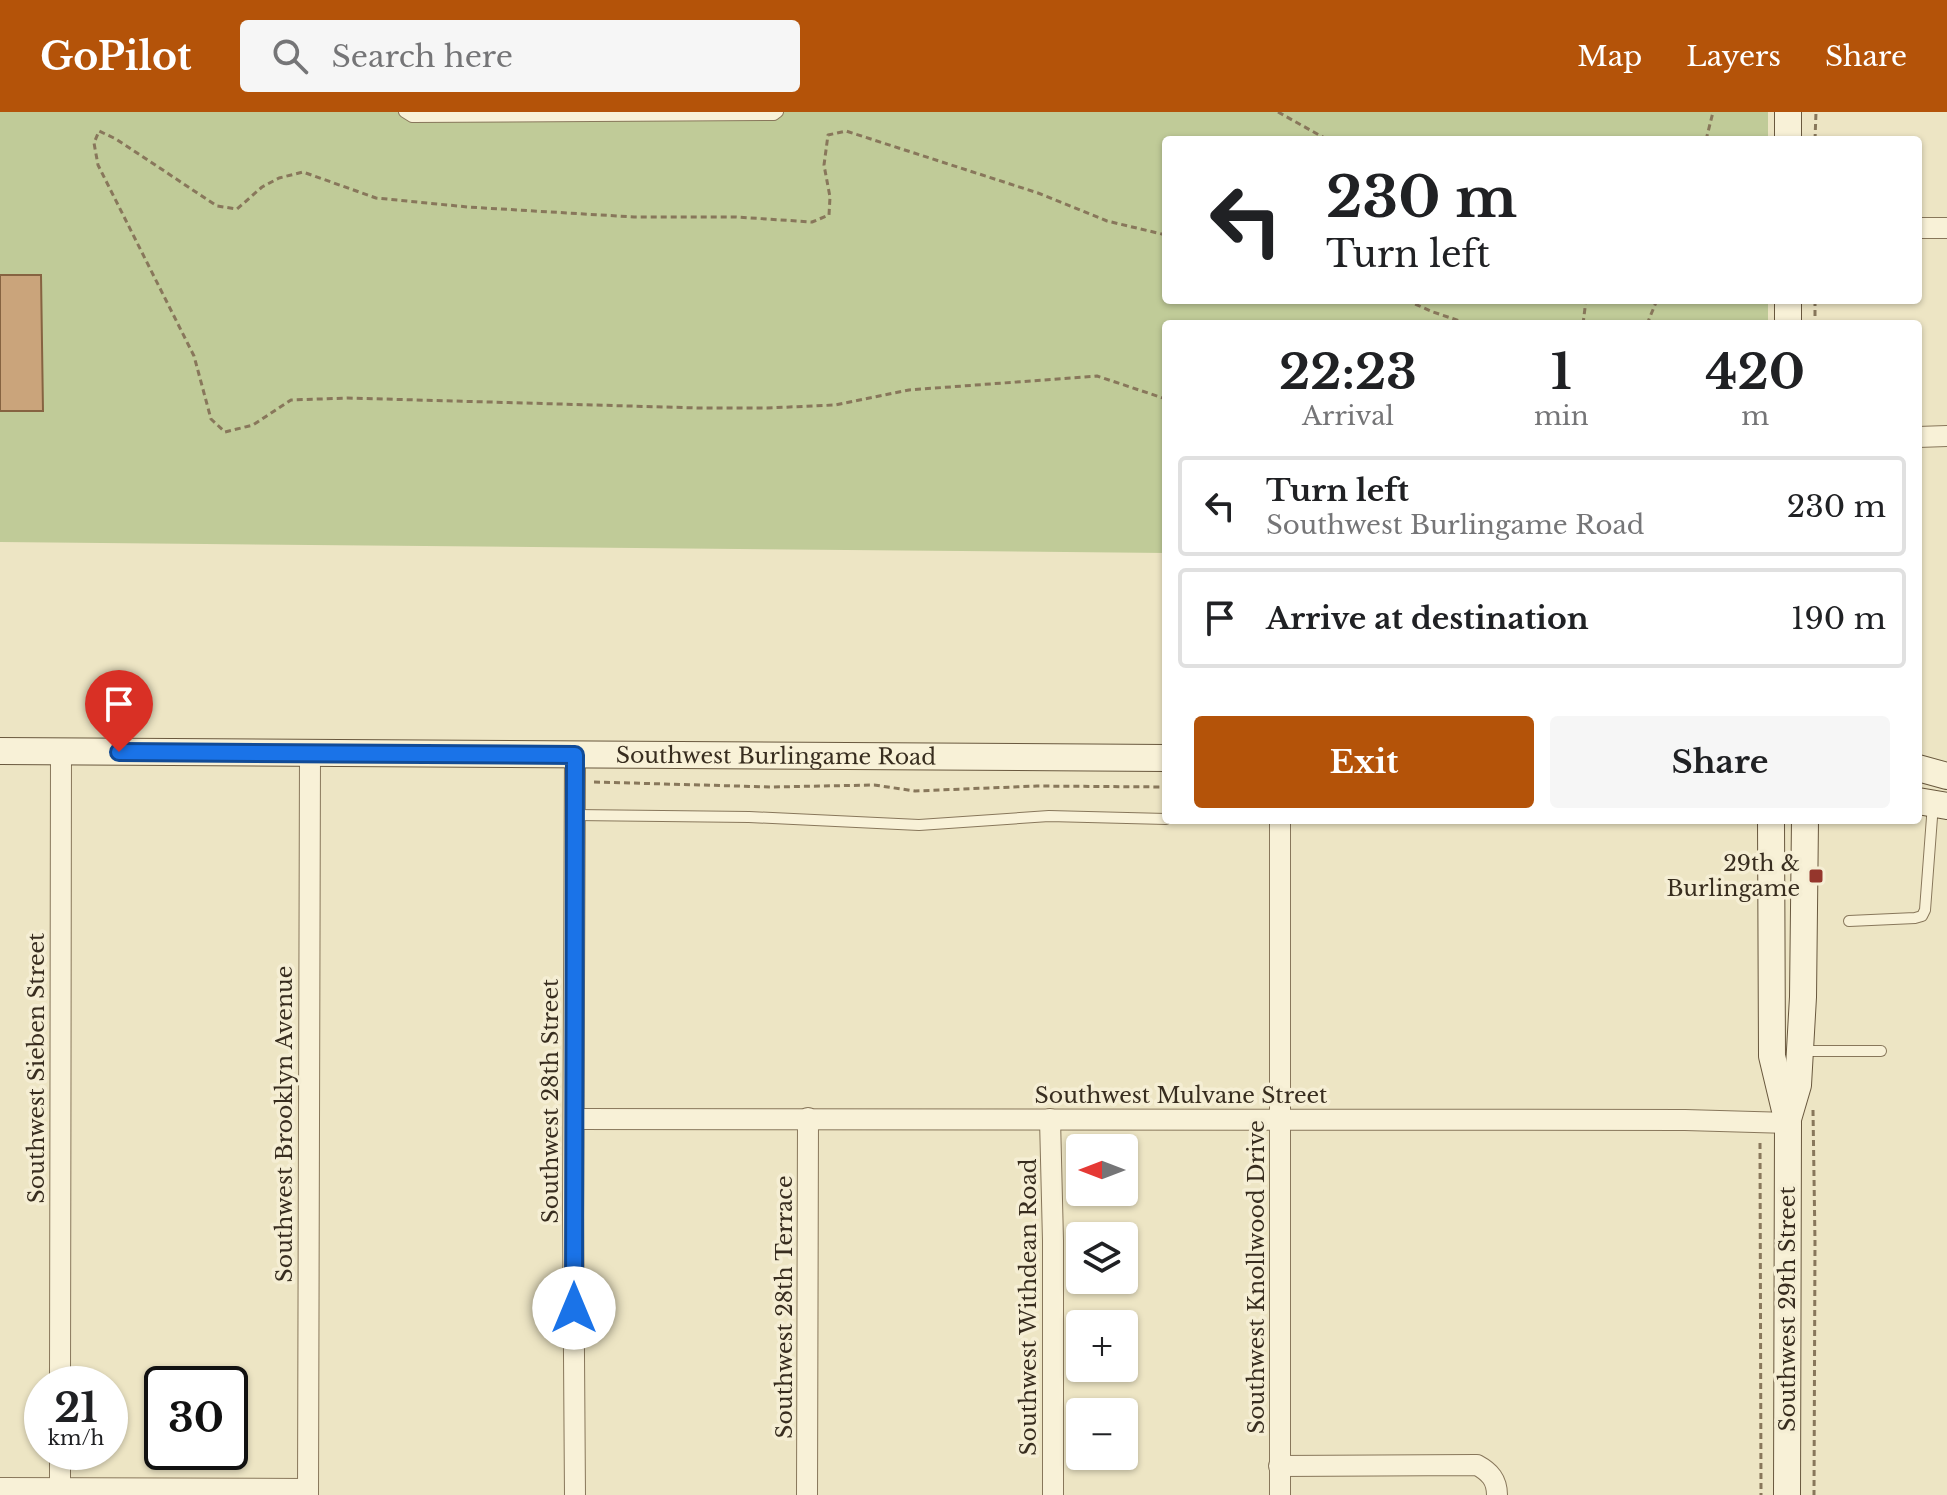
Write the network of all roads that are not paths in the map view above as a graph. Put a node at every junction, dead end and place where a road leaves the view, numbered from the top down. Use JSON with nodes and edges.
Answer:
{"nodes":[{"id":1,"x":404,"y":112,"type":"edge"},
{"id":2,"x":778,"y":112,"type":"edge"},
{"id":3,"x":1788,"y":112,"type":"edge"},
{"id":4,"x":1788,"y":136,"type":"edge"},
{"id":5,"x":1922,"y":228,"type":"edge"},
{"id":6,"x":1947,"y":228,"type":"edge"},
{"id":7,"x":1947,"y":436,"type":"edge"},
{"id":8,"x":1922,"y":437,"type":"edge"},
{"id":9,"x":0,"y":751,"type":"edge"},
{"id":10,"x":61,"y":752,"type":"junction"},
{"id":11,"x":310,"y":753,"type":"junction"},
{"id":12,"x":575,"y":755,"type":"junction"},
{"id":13,"x":1162,"y":758,"type":"edge"},
{"id":14,"x":1922,"y":769,"type":"edge"},
{"id":15,"x":1947,"y":776,"type":"edge"},
{"id":16,"x":1933,"y":804,"type":"edge"},
{"id":17,"x":575,"y":815,"type":"junction"},
{"id":18,"x":1162,"y":819,"type":"edge"},
{"id":19,"x":1280,"y":824,"type":"edge"},
{"id":20,"x":1771,"y":824,"type":"edge"},
{"id":21,"x":1805,"y":824,"type":"edge"},
{"id":22,"x":1849,"y":921,"type":"dead end"},
{"id":23,"x":1800,"y":1051,"type":"junction"},
{"id":24,"x":1881,"y":1051,"type":"dead end"},
{"id":25,"x":808,"y":1118,"type":"junction"},
{"id":26,"x":574,"y":1119,"type":"junction"},
{"id":27,"x":1050,"y":1119,"type":"junction"},
{"id":28,"x":1281,"y":1119,"type":"junction"},
{"id":29,"x":1788,"y":1123,"type":"junction"},
{"id":30,"x":60,"y":1366,"type":"edge"},
{"id":31,"x":1279,"y":1466,"type":"junction"},
{"id":32,"x":60,"y":1470,"type":"edge"},
{"id":33,"x":0,"y":1488,"type":"edge"},
{"id":34,"x":60,"y":1492,"type":"edge"},
{"id":35,"x":308,"y":1492,"type":"edge"},
{"id":36,"x":575,"y":1495,"type":"edge"},
{"id":37,"x":807,"y":1495,"type":"edge"},
{"id":38,"x":1053,"y":1495,"type":"edge"},
{"id":39,"x":1280,"y":1495,"type":"edge"},
{"id":40,"x":1497,"y":1495,"type":"edge"},
{"id":41,"x":1787,"y":1495,"type":"edge"}],
"edges":[{"from":1,"to":2,"type":"lane"},
{"from":3,"to":4,"type":"main road"},
{"from":5,"to":6,"type":"street"},
{"from":7,"to":8,"type":"street"},
{"from":9,"to":10,"type":"main road","name":"Southwest Burlingame Road"},
{"from":10,"to":11,"type":"main road","name":"Southwest Burlingame Road"},
{"from":10,"to":30,"type":"street","name":"Southwest Sieben Street"},
{"from":11,"to":12,"type":"main road","name":"Southwest Burlingame Road"},
{"from":11,"to":35,"type":"street","name":"Southwest Brooklyn Avenue"},
{"from":12,"to":13,"type":"main road","name":"Southwest Burlingame Road"},
{"from":12,"to":17,"type":"street","name":"Southwest 28th Street"},
{"from":14,"to":15,"type":"main road"},
{"from":16,"to":22,"type":"lane"},
{"from":17,"to":18,"type":"lane"},
{"from":17,"to":26,"type":"street","name":"Southwest 28th Street"},
{"from":19,"to":28,"type":"street","name":"Southwest Knollwood Drive"},
{"from":20,"to":29,"type":"main road","name":"Southwest 29th Street"},
{"from":21,"to":23,"type":"main road","name":"Southwest 29th Street"},
{"from":23,"to":24,"type":"lane"},
{"from":23,"to":29,"type":"main road","name":"Southwest 29th Street"},
{"from":25,"to":26,"type":"street","name":"Southwest Mulvane Street"},
{"from":25,"to":27,"type":"street","name":"Southwest Mulvane Street"},
{"from":25,"to":37,"type":"street","name":"Southwest 28th Terrace"},
{"from":26,"to":36,"type":"street","name":"Southwest 28th Street"},
{"from":27,"to":28,"type":"street","name":"Southwest Mulvane Street"},
{"from":27,"to":38,"type":"street","name":"Southwest Withdean Road"},
{"from":28,"to":29,"type":"street","name":"Southwest Mulvane Street"},
{"from":28,"to":31,"type":"street","name":"Southwest Knollwood Drive"},
{"from":29,"to":41,"type":"main road","name":"Southwest 29th Street"},
{"from":31,"to":39,"type":"street","name":"Southwest Knollwood Drive"},
{"from":31,"to":40,"type":"street"},
{"from":32,"to":34,"type":"street"},
{"from":33,"to":34,"type":"street"},
{"from":34,"to":35,"type":"street"}]}
